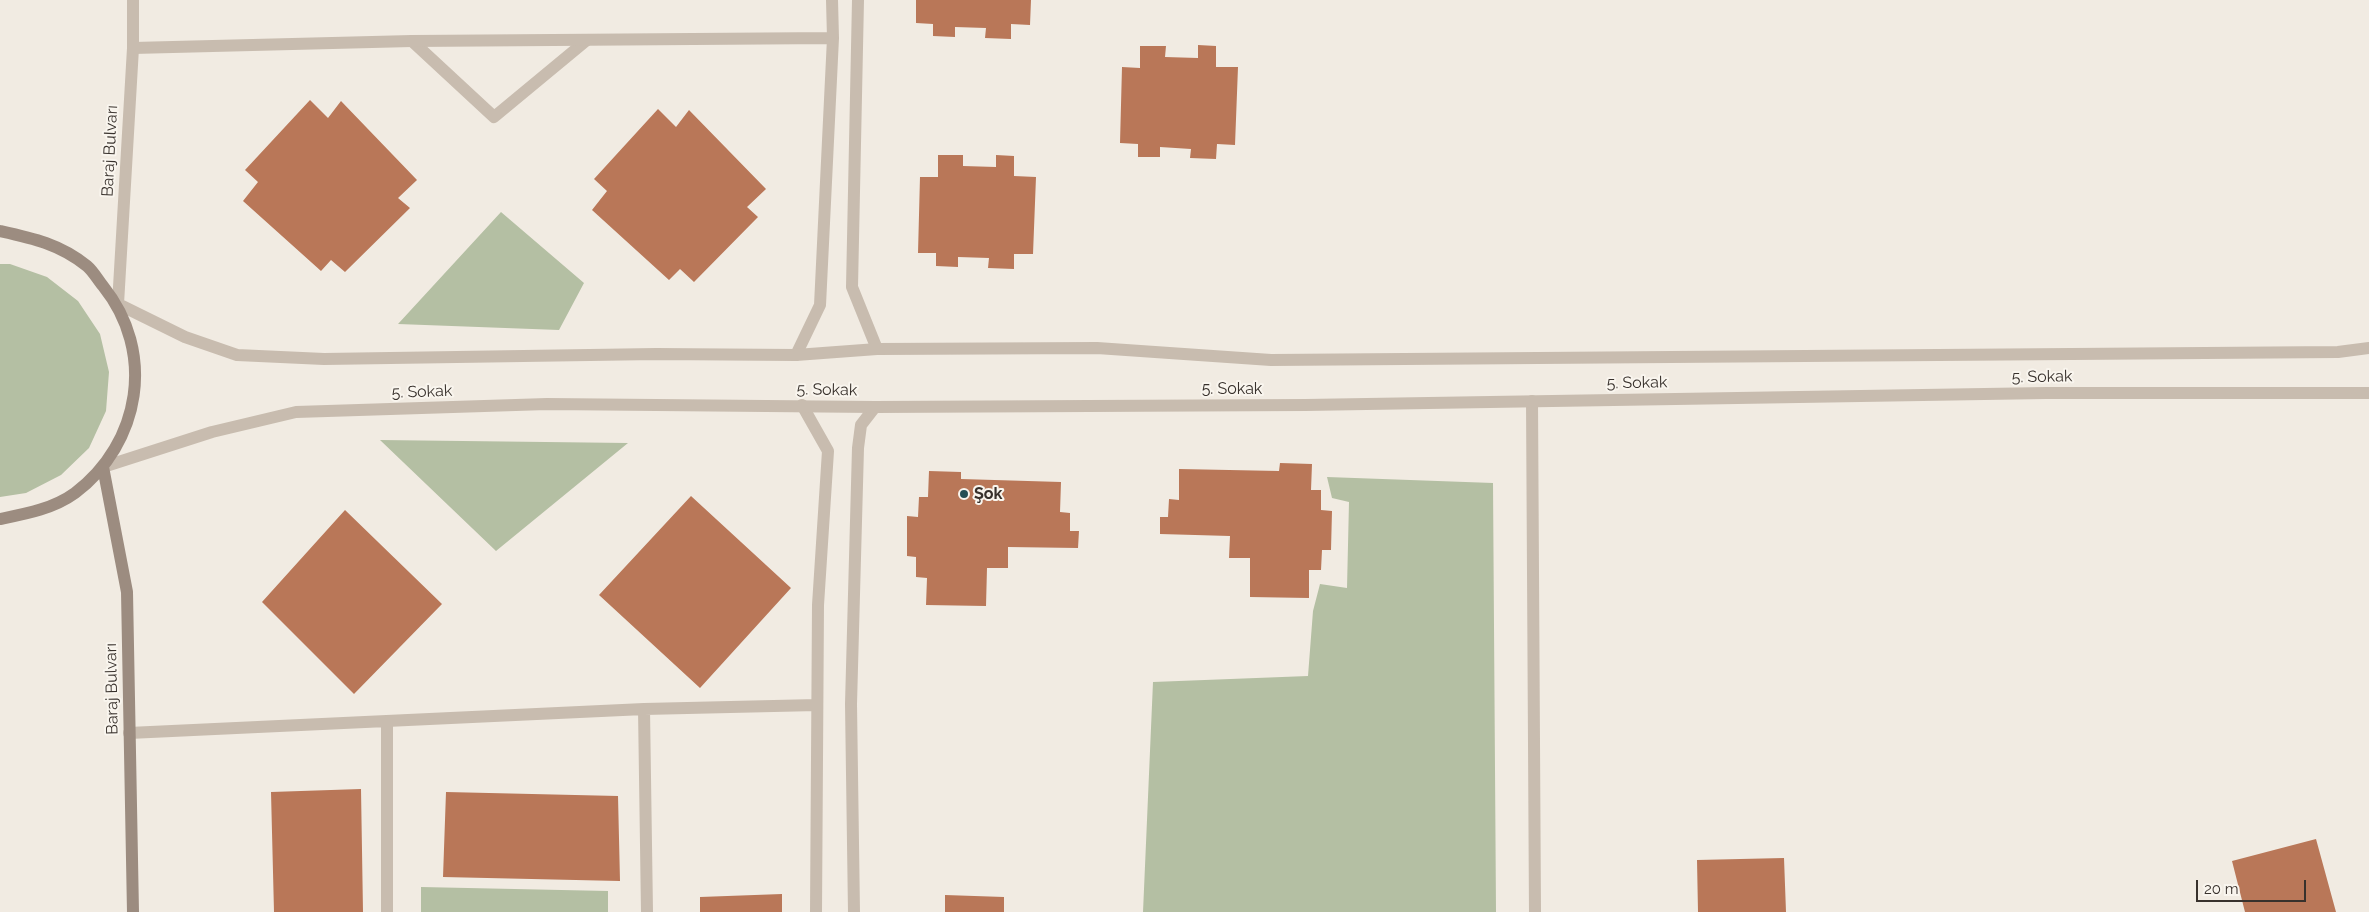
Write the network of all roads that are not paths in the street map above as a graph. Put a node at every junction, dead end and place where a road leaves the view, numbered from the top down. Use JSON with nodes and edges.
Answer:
{"nodes":[{"id":1,"x":132,"y":0,"type":"edge"},
{"id":2,"x":832,"y":0,"type":"edge"},
{"id":3,"x":858,"y":0,"type":"edge"},
{"id":4,"x":833,"y":38,"type":"junction"},
{"id":5,"x":587,"y":40,"type":"junction"},
{"id":6,"x":412,"y":42,"type":"junction"},
{"id":7,"x":133,"y":48,"type":"junction"},
{"id":8,"x":0,"y":231,"type":"edge"},
{"id":9,"x":118,"y":304,"type":"junction"},
{"id":10,"x":877,"y":348,"type":"junction"},
{"id":11,"x":2369,"y":348,"type":"edge"},
{"id":12,"x":796,"y":355,"type":"junction"},
{"id":13,"x":2369,"y":393,"type":"edge"},
{"id":14,"x":1532,"y":401,"type":"junction"},
{"id":15,"x":802,"y":405,"type":"junction"},
{"id":16,"x":875,"y":407,"type":"junction"},
{"id":17,"x":103,"y":467,"type":"junction"},
{"id":18,"x":0,"y":519,"type":"edge"},
{"id":19,"x":816,"y":705,"type":"junction"},
{"id":20,"x":644,"y":709,"type":"junction"},
{"id":21,"x":387,"y":721,"type":"junction"},
{"id":22,"x":129,"y":733,"type":"junction"},
{"id":23,"x":133,"y":912,"type":"edge"},
{"id":24,"x":387,"y":912,"type":"edge"},
{"id":25,"x":647,"y":912,"type":"edge"},
{"id":26,"x":816,"y":912,"type":"edge"},
{"id":27,"x":854,"y":912,"type":"edge"},
{"id":28,"x":1535,"y":912,"type":"edge"}],
"edges":[{"from":1,"to":7,"type":"street","name":"Baraj Bulvarı"},
{"from":2,"to":4,"type":"street"},
{"from":3,"to":10,"type":"street"},
{"from":4,"to":5,"type":"street"},
{"from":4,"to":12,"type":"street"},
{"from":5,"to":6,"type":"street"},
{"from":5,"to":6,"type":"street"},
{"from":6,"to":7,"type":"street"},
{"from":7,"to":9,"type":"street","name":"Baraj Bulvarı"},
{"from":8,"to":9,"type":"main road"},
{"from":9,"to":12,"type":"street","name":"5. Sokak"},
{"from":9,"to":17,"type":"main road"},
{"from":10,"to":11,"type":"street","name":"5. Sokak"},
{"from":10,"to":12,"type":"street","name":"5. Sokak"},
{"from":13,"to":14,"type":"street","name":"5. Sokak"},
{"from":14,"to":16,"type":"street","name":"5. Sokak"},
{"from":14,"to":28,"type":"street"},
{"from":15,"to":16,"type":"street","name":"5. Sokak"},
{"from":15,"to":17,"type":"street","name":"5. Sokak"},
{"from":15,"to":19,"type":"street"},
{"from":16,"to":27,"type":"street"},
{"from":17,"to":18,"type":"main road"},
{"from":17,"to":22,"type":"main road","name":"Baraj Bulvarı"},
{"from":19,"to":20,"type":"street"},
{"from":19,"to":26,"type":"street"},
{"from":20,"to":21,"type":"street"},
{"from":20,"to":25,"type":"street"},
{"from":21,"to":22,"type":"street"},
{"from":21,"to":24,"type":"street"},
{"from":22,"to":23,"type":"main road","name":"Baraj Bulvarı"}]}
